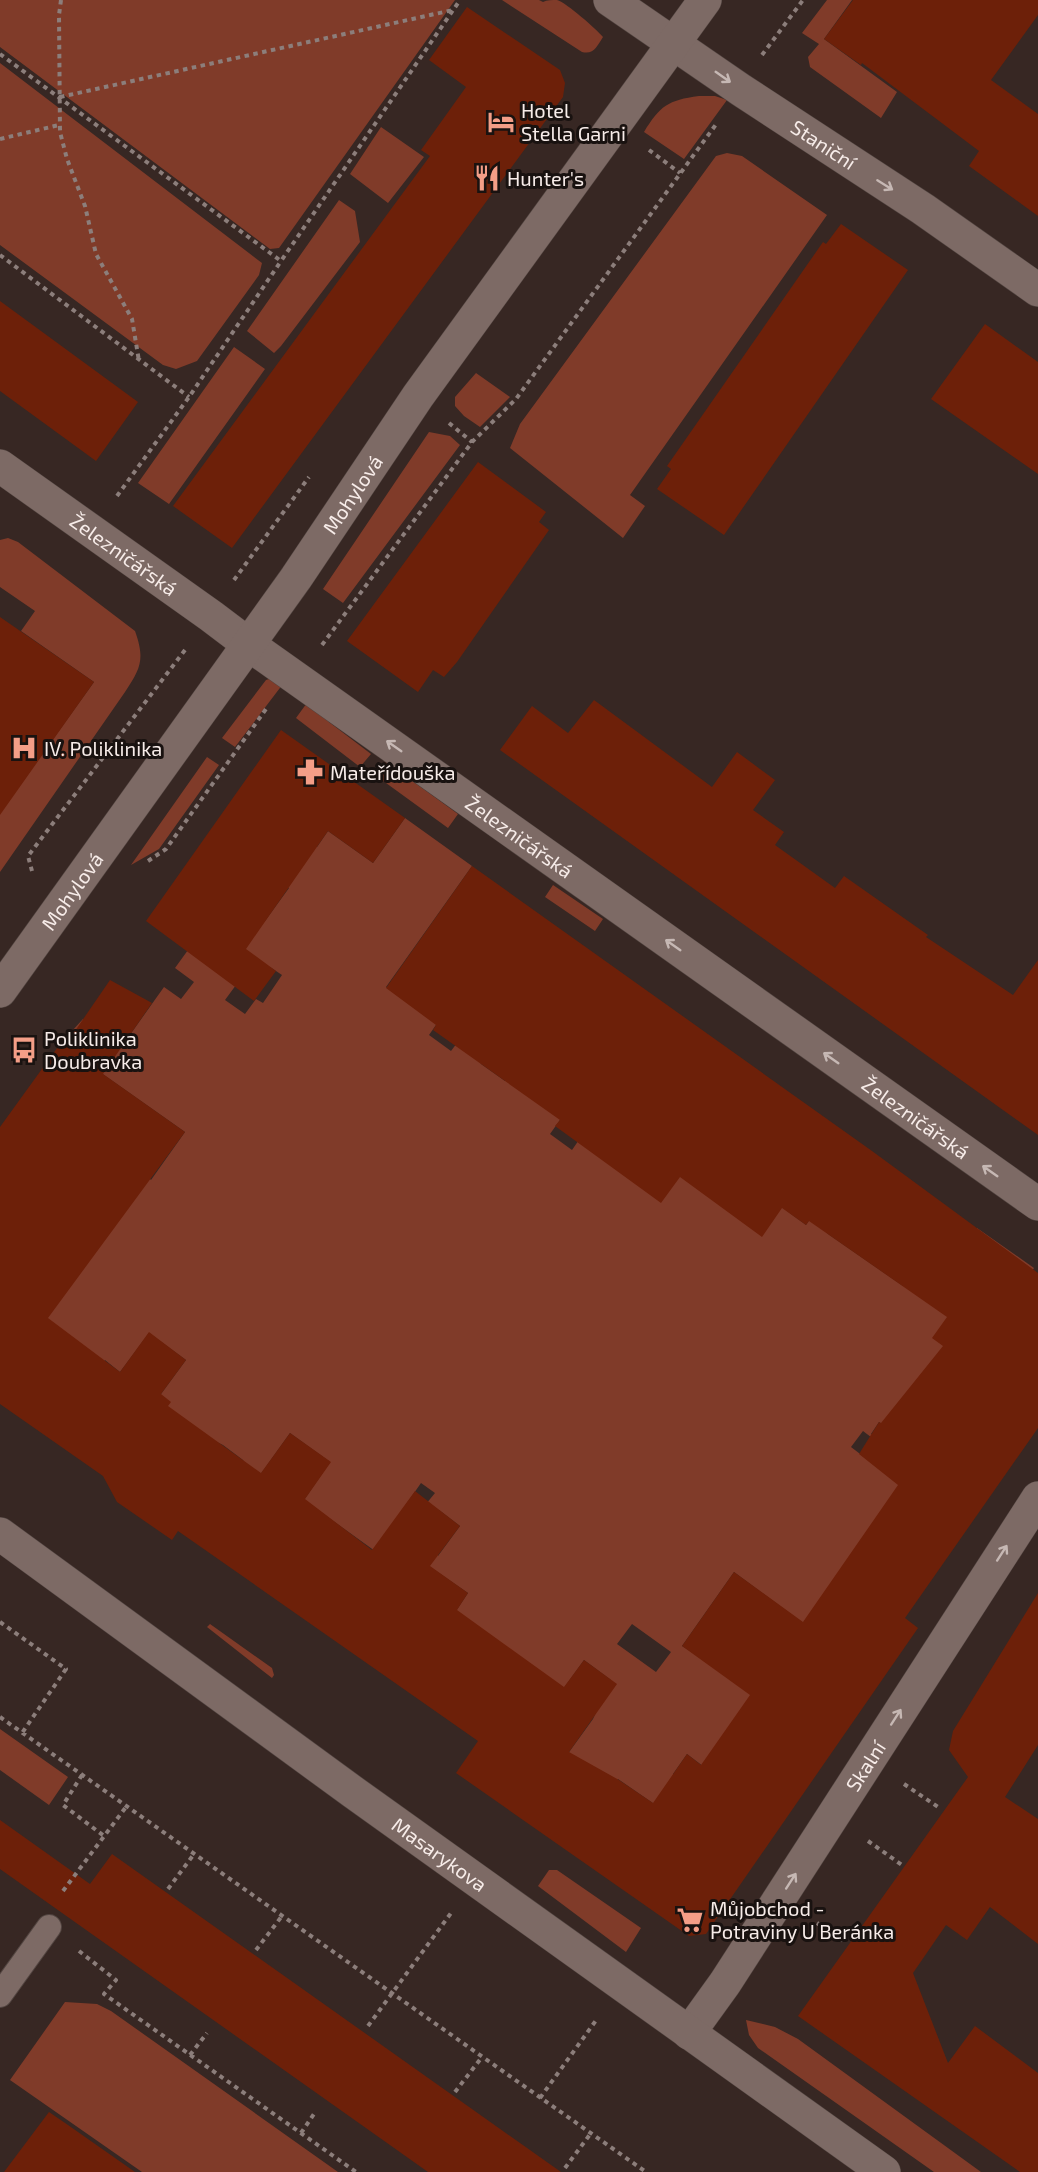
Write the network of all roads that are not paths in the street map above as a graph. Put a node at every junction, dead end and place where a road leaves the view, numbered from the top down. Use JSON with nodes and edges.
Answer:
{"nodes":[{"id":1,"x":610,"y":0,"type":"edge"},
{"id":2,"x":705,"y":0,"type":"edge"},
{"id":3,"x":675,"y":44,"type":"junction"},
{"id":4,"x":1038,"y":290,"type":"edge"},
{"id":5,"x":0,"y":466,"type":"edge"},
{"id":6,"x":248,"y":644,"type":"junction"},
{"id":7,"x":0,"y":991,"type":"edge"},
{"id":8,"x":1038,"y":1204,"type":"edge"},
{"id":9,"x":1038,"y":1498,"type":"edge"},
{"id":10,"x":0,"y":1534,"type":"edge"},
{"id":11,"x":49,"y":1927,"type":"road end"},
{"id":12,"x":0,"y":1995,"type":"edge"},
{"id":13,"x":689,"y":2033,"type":"junction"},
{"id":14,"x":884,"y":2172,"type":"edge"}],
"edges":[{"from":1,"to":3,"type":"street","name":"Staniční"},
{"from":2,"to":3,"type":"street","name":"Mohylová"},
{"from":3,"to":4,"type":"street","name":"Staniční","one_way":true},
{"from":3,"to":6,"type":"street","name":"Mohylová"},
{"from":5,"to":6,"type":"street","name":"Železničářská"},
{"from":6,"to":7,"type":"street","name":"Mohylová"},
{"from":8,"to":6,"type":"street","name":"Železničářská","one_way":true},
{"from":13,"to":9,"type":"street","name":"Skalní","one_way":true},
{"from":10,"to":13,"type":"street","name":"Masarykova"},
{"from":11,"to":12,"type":"lane"},
{"from":13,"to":14,"type":"street","name":"Masarykova"}]}
